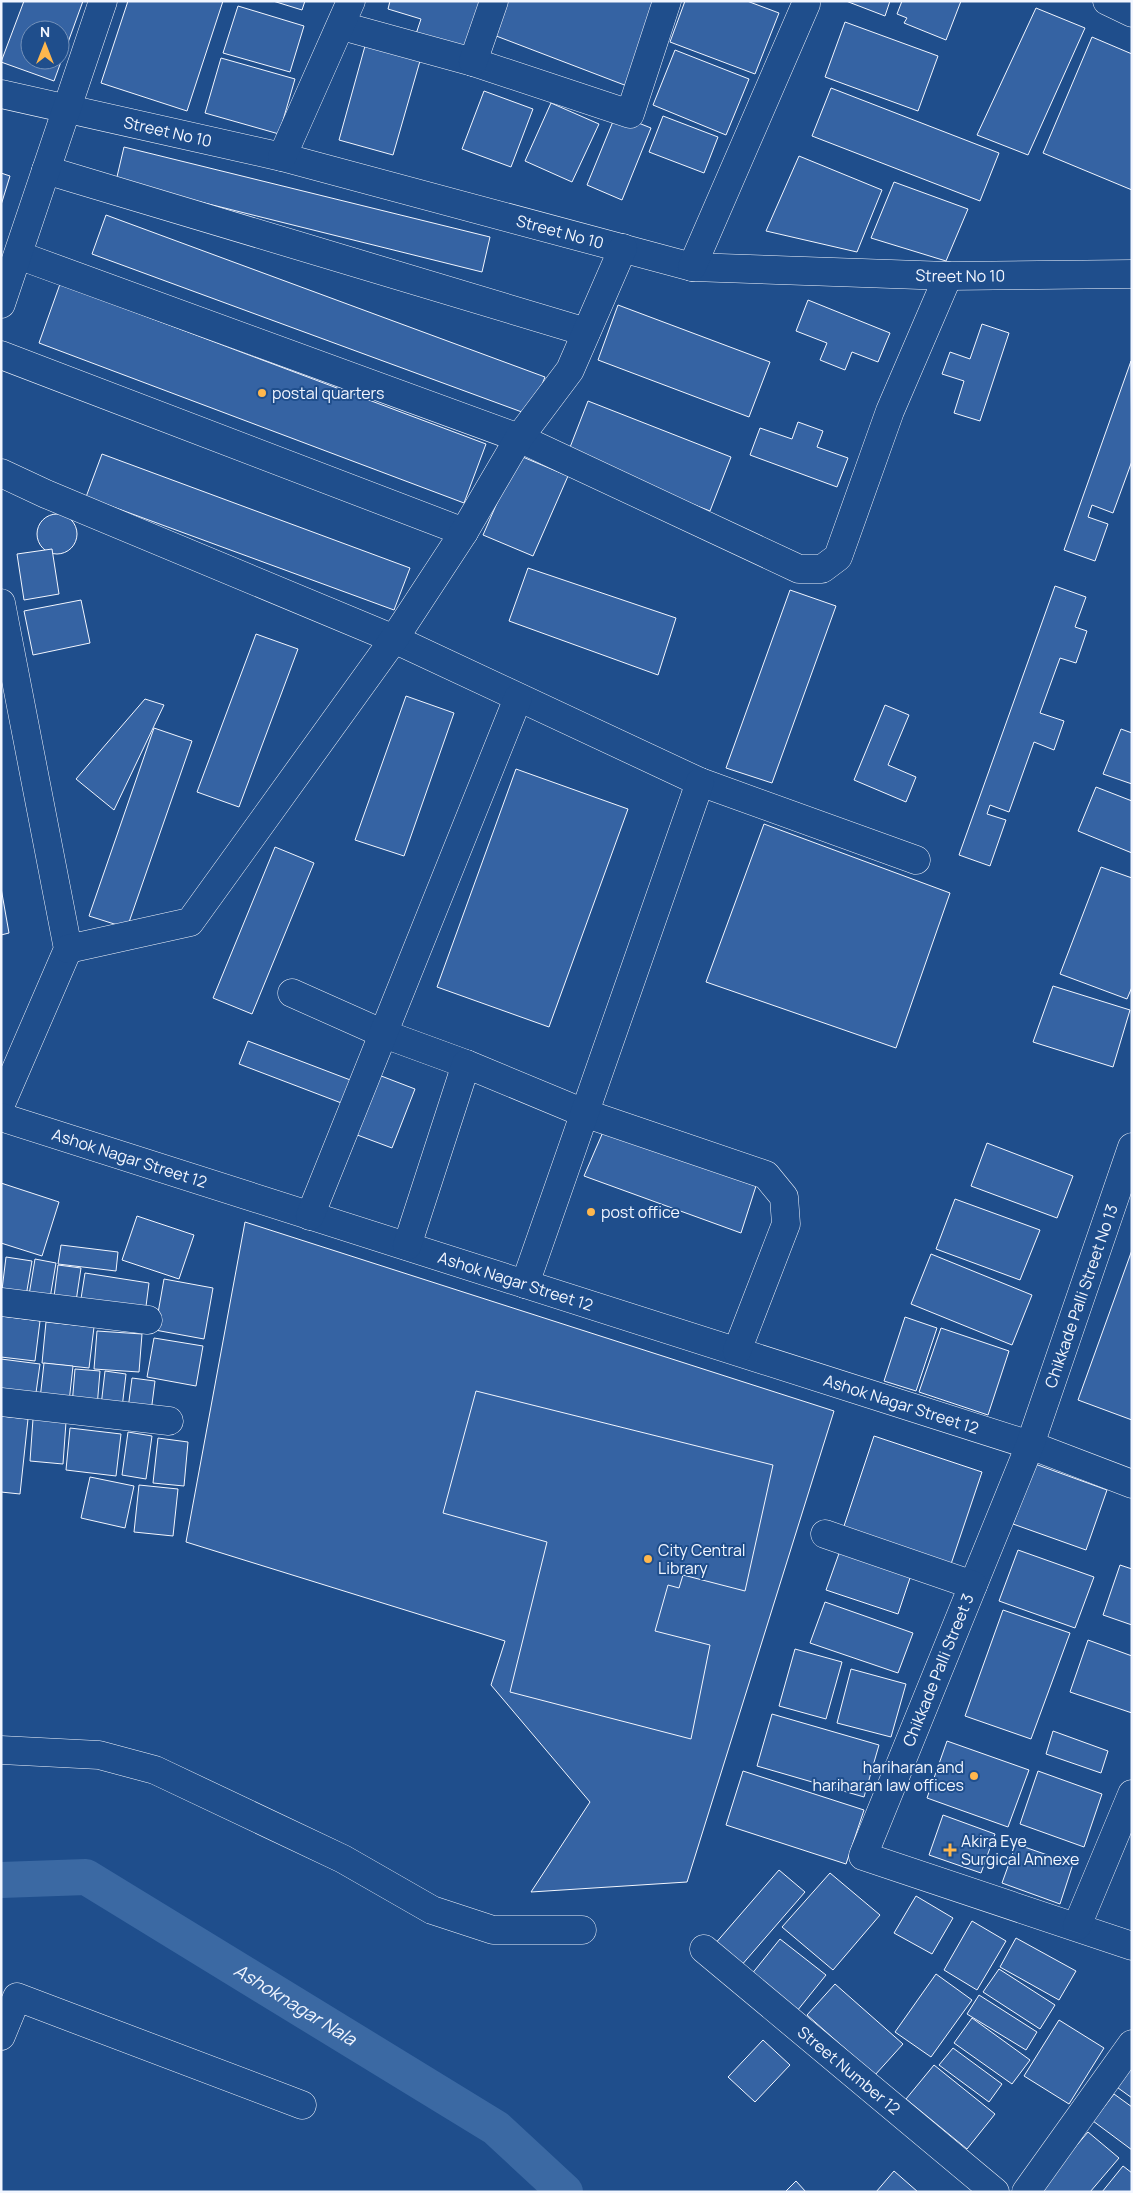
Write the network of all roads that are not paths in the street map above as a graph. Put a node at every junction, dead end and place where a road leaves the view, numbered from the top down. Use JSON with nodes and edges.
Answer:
{"nodes":[{"id":1,"x":103,"y":1,"type":"edge"},
{"id":2,"x":351,"y":1,"type":"edge"},
{"id":3,"x":494,"y":1,"type":"edge"},
{"id":4,"x":667,"y":1,"type":"edge"},
{"id":5,"x":1107,"y":1,"type":"edge"},
{"id":6,"x":804,"y":2,"type":"edge"},
{"id":7,"x":1132,"y":13,"type":"edge"},
{"id":8,"x":342,"y":26,"type":"junction"},
{"id":9,"x":473,"y":62,"type":"junction"},
{"id":10,"x":1,"y":94,"type":"edge"},
{"id":11,"x":66,"y":110,"type":"junction"},
{"id":12,"x":282,"y":157,"type":"junction"},
{"id":13,"x":46,"y":170,"type":"junction"},
{"id":14,"x":623,"y":248,"type":"junction"},
{"id":15,"x":11,"y":264,"type":"edge"},
{"id":16,"x":692,"y":267,"type":"junction"},
{"id":17,"x":1132,"y":274,"type":"edge"},
{"id":18,"x":948,"y":276,"type":"junction"},
{"id":19,"x":1,"y":304,"type":"edge"},
{"id":20,"x":586,"y":332,"type":"junction"},
{"id":21,"x":1,"y":355,"type":"edge"},
{"id":22,"x":519,"y":438,"type":"junction"},
{"id":23,"x":1,"y":473,"type":"edge"},
{"id":24,"x":464,"y":532,"type":"junction"},
{"id":25,"x":1,"y":602,"type":"edge"},
{"id":26,"x":394,"y":639,"type":"junction"},
{"id":27,"x":518,"y":698,"type":"junction"},
{"id":28,"x":700,"y":782,"type":"junction"},
{"id":29,"x":916,"y":860,"type":"dead end"},
{"id":30,"x":68,"y":949,"type":"junction"},
{"id":31,"x":292,"y":993,"type":"dead end"},
{"id":32,"x":384,"y":1034,"type":"junction"},
{"id":33,"x":466,"y":1064,"type":"junction"},
{"id":34,"x":1,"y":1104,"type":"edge"},
{"id":35,"x":584,"y":1113,"type":"junction"},
{"id":36,"x":1,"y":1117,"type":"edge"},
{"id":37,"x":1129,"y":1163,"type":"edge"},
{"id":38,"x":310,"y":1216,"type":"junction"},
{"id":39,"x":407,"y":1246,"type":"junction"},
{"id":40,"x":525,"y":1284,"type":"junction"},
{"id":41,"x":1,"y":1302,"type":"edge"},
{"id":42,"x":148,"y":1320,"type":"dead end"},
{"id":43,"x":736,"y":1352,"type":"junction"},
{"id":44,"x":1,"y":1402,"type":"edge"},
{"id":45,"x":169,"y":1421,"type":"dead end"},
{"id":46,"x":1030,"y":1445,"type":"junction"},
{"id":47,"x":1132,"y":1484,"type":"edge"},
{"id":48,"x":825,"y":1534,"type":"dead end"},
{"id":49,"x":973,"y":1585,"type":"junction"},
{"id":50,"x":1,"y":1750,"type":"edge"},
{"id":51,"x":1132,"y":1794,"type":"edge"},
{"id":52,"x":1077,"y":1926,"type":"junction"},
{"id":53,"x":582,"y":1930,"type":"dead end"},
{"id":54,"x":1132,"y":1946,"type":"edge"},
{"id":55,"x":704,"y":1948,"type":"dead end"},
{"id":56,"x":1,"y":2036,"type":"edge"},
{"id":57,"x":1132,"y":2044,"type":"edge"},
{"id":58,"x":302,"y":2105,"type":"dead end"},
{"id":59,"x":995,"y":2192,"type":"edge"},
{"id":60,"x":1026,"y":2192,"type":"edge"}],
"edges":[{"from":1,"to":11,"type":"street"},
{"from":2,"to":8,"type":"street"},
{"from":3,"to":9,"type":"street"},
{"from":4,"to":9,"type":"street"},
{"from":5,"to":7,"type":"street"},
{"from":6,"to":16,"type":"street"},
{"from":8,"to":9,"type":"street"},
{"from":8,"to":12,"type":"street"},
{"from":10,"to":11,"type":"street","name":"Street No 10"},
{"from":11,"to":12,"type":"street","name":"Street No 10"},
{"from":11,"to":13,"type":"street"},
{"from":12,"to":14,"type":"street","name":"Street No 10"},
{"from":13,"to":15,"type":"street"},
{"from":13,"to":20,"type":"street"},
{"from":14,"to":16,"type":"street","name":"Street No 10"},
{"from":14,"to":20,"type":"street"},
{"from":15,"to":19,"type":"street"},
{"from":15,"to":22,"type":"street"},
{"from":16,"to":18,"type":"street","name":"Street No 10"},
{"from":17,"to":18,"type":"street","name":"Street No 10"},
{"from":18,"to":22,"type":"street"},
{"from":20,"to":22,"type":"street"},
{"from":21,"to":24,"type":"street"},
{"from":22,"to":24,"type":"street"},
{"from":23,"to":26,"type":"street"},
{"from":24,"to":26,"type":"street"},
{"from":25,"to":30,"type":"street"},
{"from":26,"to":27,"type":"street"},
{"from":26,"to":30,"type":"street"},
{"from":27,"to":28,"type":"street"},
{"from":27,"to":32,"type":"street"},
{"from":28,"to":29,"type":"street"},
{"from":28,"to":35,"type":"street"},
{"from":30,"to":34,"type":"street"},
{"from":31,"to":32,"type":"street"},
{"from":32,"to":33,"type":"street"},
{"from":32,"to":38,"type":"street"},
{"from":33,"to":35,"type":"street"},
{"from":33,"to":39,"type":"street"},
{"from":35,"to":40,"type":"street"},
{"from":35,"to":43,"type":"street"},
{"from":36,"to":38,"type":"street","name":"Ashok Nagar Street 12"},
{"from":37,"to":46,"type":"street","name":"Chikkade Palli Street No 13"},
{"from":38,"to":39,"type":"street","name":"Ashok Nagar Street 12"},
{"from":39,"to":40,"type":"street","name":"Ashok Nagar Street 12"},
{"from":40,"to":43,"type":"street","name":"Ashok Nagar Street 12"},
{"from":41,"to":42,"type":"street"},
{"from":43,"to":46,"type":"street","name":"Ashok Nagar Street 12"},
{"from":44,"to":45,"type":"street"},
{"from":46,"to":47,"type":"street","name":"Ashok Nagar Street 12"},
{"from":46,"to":49,"type":"street","name":"Chikkade Palli Street 3"},
{"from":48,"to":49,"type":"street"},
{"from":49,"to":52,"type":"street","name":"Chikkade Palli Street 3"},
{"from":50,"to":53,"type":"street"},
{"from":51,"to":52,"type":"street"},
{"from":52,"to":54,"type":"street","name":"Chikkade Palli Street 3"},
{"from":55,"to":59,"type":"street","name":"Street Number 12"},
{"from":56,"to":58,"type":"street"},
{"from":57,"to":60,"type":"street"}]}
